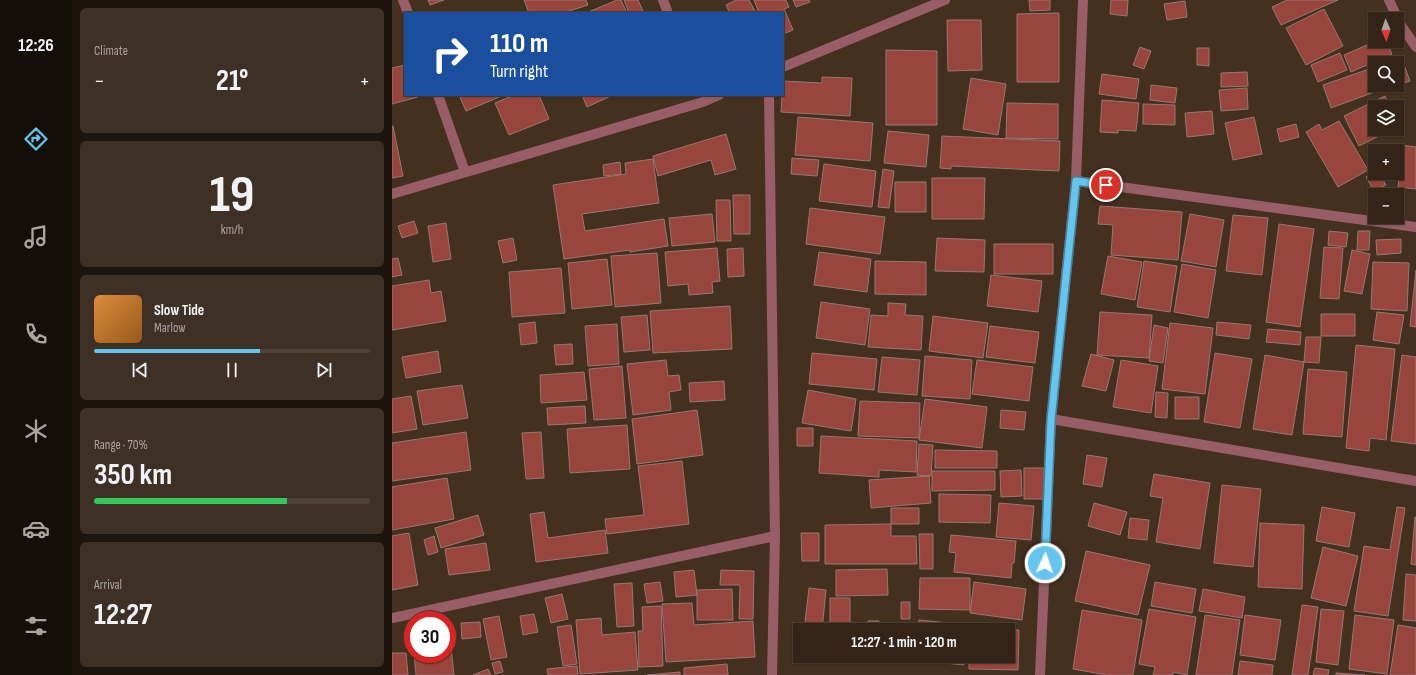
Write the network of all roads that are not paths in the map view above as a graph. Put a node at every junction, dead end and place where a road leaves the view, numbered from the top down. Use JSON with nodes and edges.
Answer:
{"nodes":[{"id":1,"x":403,"y":0,"type":"edge"},
{"id":2,"x":663,"y":0,"type":"edge"},
{"id":3,"x":945,"y":0,"type":"edge"},
{"id":4,"x":1083,"y":0,"type":"edge"},
{"id":5,"x":1389,"y":0,"type":"edge"},
{"id":6,"x":408,"y":12,"type":"edge"},
{"id":7,"x":668,"y":12,"type":"edge"},
{"id":8,"x":1416,"y":47,"type":"edge"},
{"id":9,"x":784,"y":67,"type":"edge"},
{"id":10,"x":438,"y":96,"type":"edge"},
{"id":11,"x":713,"y":96,"type":"edge"},
{"id":12,"x":769,"y":96,"type":"edge"},
{"id":13,"x":702,"y":98,"type":"edge"},
{"id":14,"x":465,"y":172,"type":"junction"},
{"id":15,"x":1076,"y":181,"type":"junction"},
{"id":16,"x":392,"y":194,"type":"edge"},
{"id":17,"x":1416,"y":227,"type":"edge"},
{"id":18,"x":1051,"y":420,"type":"junction"},
{"id":19,"x":1416,"y":481,"type":"edge"},
{"id":20,"x":775,"y":536,"type":"junction"},
{"id":21,"x":392,"y":618,"type":"edge"},
{"id":22,"x":772,"y":675,"type":"edge"},
{"id":23,"x":1040,"y":675,"type":"edge"}],
"edges":[{"from":1,"to":6,"type":"street"},
{"from":2,"to":7,"type":"street"},
{"from":3,"to":9,"type":"street"},
{"from":4,"to":15,"type":"street"},
{"from":5,"to":8,"type":"street"},
{"from":10,"to":14,"type":"street"},
{"from":11,"to":13,"type":"street"},
{"from":12,"to":20,"type":"street"},
{"from":13,"to":14,"type":"street"},
{"from":14,"to":16,"type":"street"},
{"from":15,"to":17,"type":"street"},
{"from":15,"to":18,"type":"street"},
{"from":18,"to":19,"type":"street"},
{"from":18,"to":23,"type":"street"},
{"from":20,"to":21,"type":"street"},
{"from":20,"to":22,"type":"street"}]}
